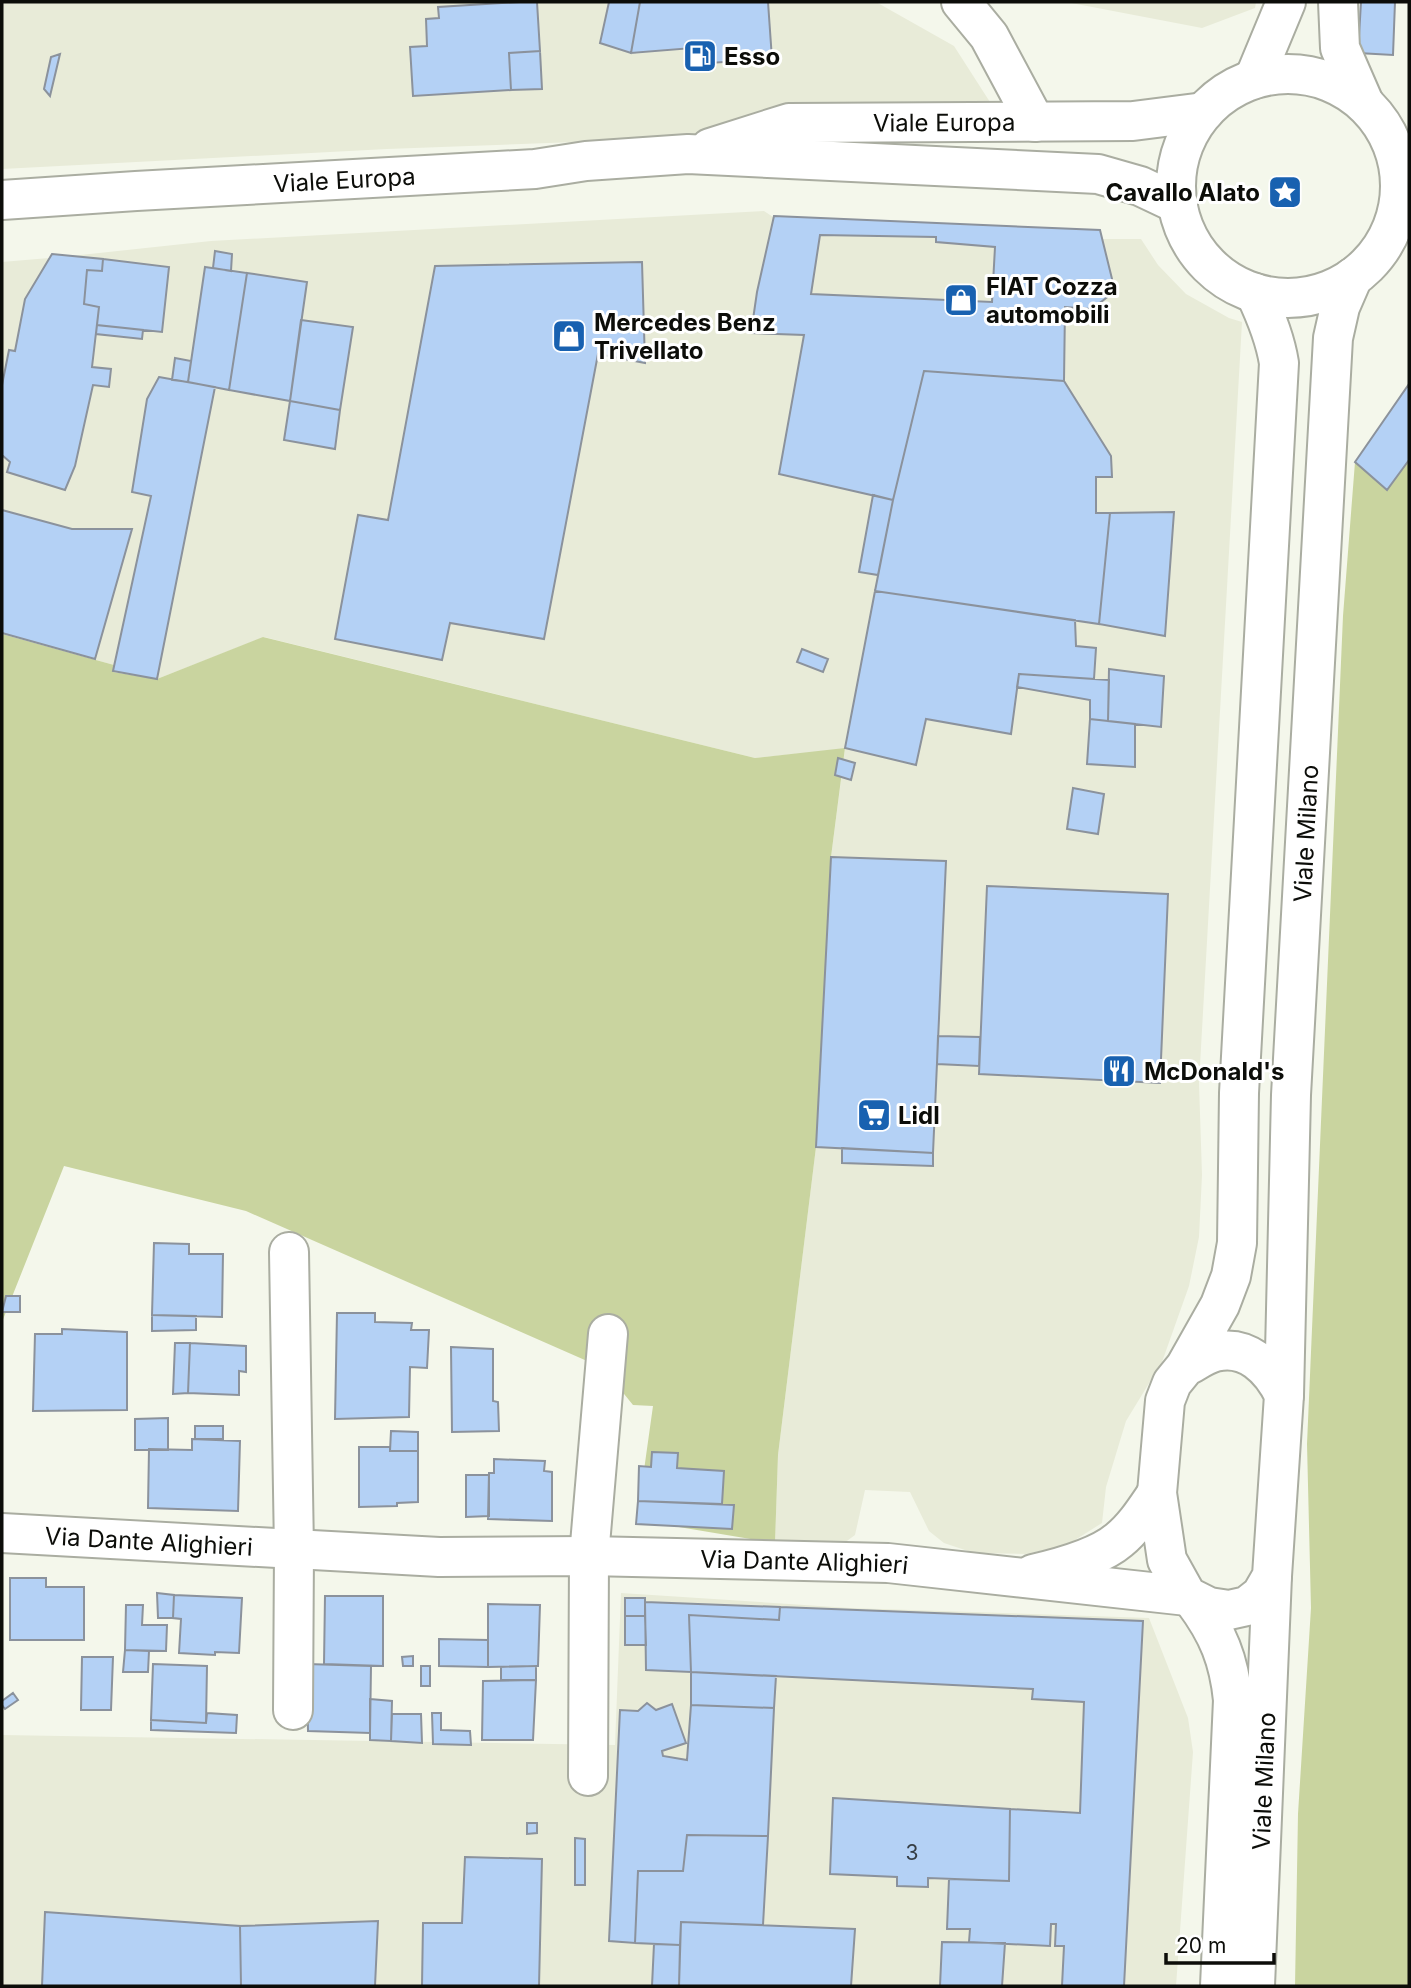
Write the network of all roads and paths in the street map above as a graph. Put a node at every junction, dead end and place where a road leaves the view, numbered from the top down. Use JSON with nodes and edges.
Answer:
{"nodes":[{"id":1,"x":961,"y":2,"type":"edge"},
{"id":2,"x":1286,"y":2,"type":"edge"},
{"id":3,"x":1338,"y":2,"type":"edge"},
{"id":4,"x":1254,"y":79,"type":"junction"},
{"id":5,"x":1364,"y":103,"type":"junction"},
{"id":6,"x":1204,"y":112,"type":"junction"},
{"id":7,"x":1035,"y":122,"type":"junction"},
{"id":8,"x":1400,"y":143,"type":"edge"},
{"id":9,"x":688,"y":154,"type":"junction"},
{"id":10,"x":2,"y":200,"type":"edge"},
{"id":11,"x":1178,"y":204,"type":"junction"},
{"id":12,"x":1401,"y":219,"type":"edge"},
{"id":13,"x":1353,"y":277,"type":"junction"},
{"id":14,"x":1255,"y":293,"type":"junction"},
{"id":15,"x":289,"y":1252,"type":"dead end"},
{"id":16,"x":608,"y":1334,"type":"dead end"},
{"id":17,"x":1185,"y":1367,"type":"junction"},
{"id":18,"x":1284,"y":1395,"type":"junction"},
{"id":19,"x":1157,"y":1493,"type":"junction"},
{"id":20,"x":2,"y":1533,"type":"edge"},
{"id":21,"x":294,"y":1550,"type":"junction"},
{"id":22,"x":589,"y":1556,"type":"junction"},
{"id":23,"x":1272,"y":1576,"type":"junction"},
{"id":24,"x":1018,"y":1578,"type":"junction"},
{"id":25,"x":1190,"y":1599,"type":"junction"},
{"id":26,"x":293,"y":1710,"type":"dead end"},
{"id":27,"x":588,"y":1776,"type":"dead end"},
{"id":28,"x":1220,"y":1986,"type":"edge"},
{"id":29,"x":1255,"y":1986,"type":"edge"}],
"edges":[{"from":1,"to":7,"type":"main road"},
{"from":2,"to":4,"type":"main road"},
{"from":3,"to":5,"type":"main road","name":"Viale Milano"},
{"from":4,"to":5,"type":"main road","name":"Viale Milano"},
{"from":4,"to":6,"type":"main road","name":"Viale Milano"},
{"from":5,"to":8,"type":"main road","name":"Viale Milano"},
{"from":6,"to":7,"type":"main road","name":"Viale Europa"},
{"from":6,"to":11,"type":"main road","name":"Viale Milano"},
{"from":7,"to":9,"type":"main road","name":"Viale Europa"},
{"from":8,"to":12,"type":"main road","name":"Viale Milano"},
{"from":9,"to":10,"type":"main road","name":"Viale Europa"},
{"from":9,"to":11,"type":"main road","name":"Viale Europa"},
{"from":11,"to":14,"type":"main road","name":"Viale Milano"},
{"from":12,"to":13,"type":"main road","name":"Viale Milano"},
{"from":13,"to":14,"type":"main road","name":"Viale Milano"},
{"from":13,"to":18,"type":"main road","name":"Viale Milano"},
{"from":14,"to":17,"type":"main road","name":"Viale Milano"},
{"from":15,"to":21,"type":"main road"},
{"from":16,"to":22,"type":"main road"},
{"from":17,"to":18,"type":"main road"},
{"from":17,"to":19,"type":"main road","name":"Viale Milano"},
{"from":18,"to":23,"type":"main road","name":"Viale Milano"},
{"from":19,"to":24,"type":"main road","name":"Via Dante Alighieri"},
{"from":19,"to":25,"type":"main road","name":"Viale Milano"},
{"from":20,"to":21,"type":"main road","name":"Via Dante Alighieri"},
{"from":21,"to":22,"type":"main road","name":"Via Dante Alighieri"},
{"from":21,"to":26,"type":"main road"},
{"from":22,"to":24,"type":"main road","name":"Via Dante Alighieri"},
{"from":22,"to":27,"type":"main road"},
{"from":23,"to":25,"type":"main road"},
{"from":23,"to":29,"type":"main road","name":"Viale Milano"},
{"from":24,"to":25,"type":"main road","name":"Via Dante Alighieri"},
{"from":25,"to":28,"type":"main road","name":"Viale Milano"}]}
